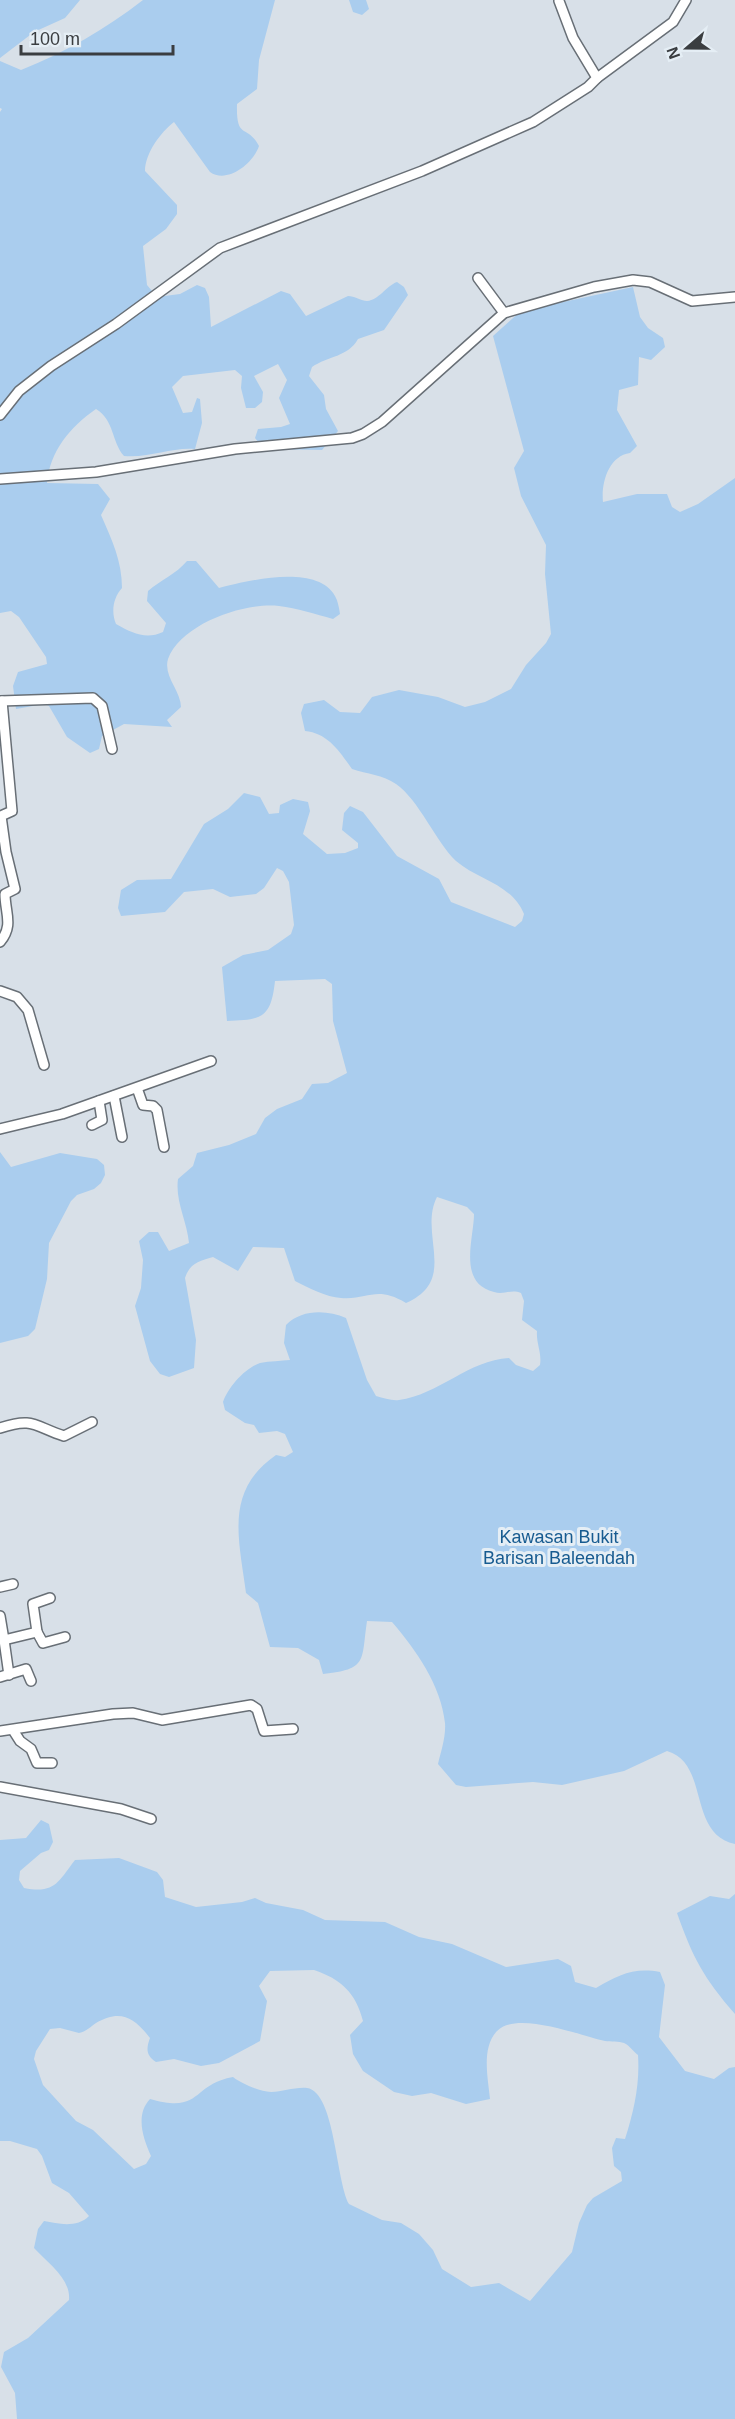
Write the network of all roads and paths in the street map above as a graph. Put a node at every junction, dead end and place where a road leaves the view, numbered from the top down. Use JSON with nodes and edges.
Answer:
{"nodes":[{"id":1,"x":686,"y":0,"type":"edge"},
{"id":2,"x":559,"y":1,"type":"edge"},
{"id":3,"x":597,"y":78,"type":"junction"},
{"id":4,"x":478,"y":278,"type":"dead end"},
{"id":5,"x":735,"y":297,"type":"edge"},
{"id":6,"x":504,"y":313,"type":"junction"},
{"id":7,"x":0,"y":415,"type":"edge"},
{"id":8,"x":0,"y":479,"type":"edge"},
{"id":9,"x":1,"y":701,"type":"edge"},
{"id":10,"x":112,"y":749,"type":"dead end"},
{"id":11,"x":0,"y":942,"type":"edge"},
{"id":12,"x":0,"y":991,"type":"edge"},
{"id":13,"x":211,"y":1061,"type":"dead end"},
{"id":14,"x":44,"y":1065,"type":"dead end"},
{"id":15,"x":137,"y":1088,"type":"junction"},
{"id":16,"x":114,"y":1096,"type":"junction"},
{"id":17,"x":99,"y":1101,"type":"junction"},
{"id":18,"x":92,"y":1125,"type":"dead end"},
{"id":19,"x":0,"y":1129,"type":"edge"},
{"id":20,"x":122,"y":1137,"type":"dead end"},
{"id":21,"x":164,"y":1146,"type":"dead end"},
{"id":22,"x":93,"y":1422,"type":"dead end"},
{"id":23,"x":0,"y":1428,"type":"edge"},
{"id":24,"x":13,"y":1584,"type":"dead end"},
{"id":25,"x":0,"y":1587,"type":"edge"},
{"id":26,"x":50,"y":1598,"type":"dead end"},
{"id":27,"x":0,"y":1616,"type":"edge"},
{"id":28,"x":37,"y":1632,"type":"junction"},
{"id":29,"x":65,"y":1637,"type":"dead end"},
{"id":30,"x":4,"y":1640,"type":"junction"},
{"id":31,"x":4,"y":1676,"type":"edge"},
{"id":32,"x":31,"y":1681,"type":"dead end"},
{"id":33,"x":293,"y":1729,"type":"dead end"},
{"id":34,"x":13,"y":1730,"type":"junction"},
{"id":35,"x":0,"y":1731,"type":"edge"},
{"id":36,"x":52,"y":1763,"type":"dead end"},
{"id":37,"x":0,"y":1787,"type":"edge"},
{"id":38,"x":151,"y":1819,"type":"dead end"}],
"edges":[{"from":1,"to":3,"type":"street"},
{"from":2,"to":3,"type":"street"},
{"from":3,"to":7,"type":"street"},
{"from":4,"to":6,"type":"street"},
{"from":5,"to":6,"type":"street"},
{"from":6,"to":8,"type":"street"},
{"from":9,"to":10,"type":"street"},
{"from":9,"to":11,"type":"street"},
{"from":12,"to":14,"type":"street"},
{"from":13,"to":15,"type":"street"},
{"from":15,"to":16,"type":"street"},
{"from":15,"to":21,"type":"street"},
{"from":16,"to":17,"type":"street"},
{"from":16,"to":20,"type":"street"},
{"from":17,"to":18,"type":"street"},
{"from":17,"to":19,"type":"street"},
{"from":22,"to":23,"type":"street"},
{"from":24,"to":25,"type":"street"},
{"from":26,"to":28,"type":"street"},
{"from":27,"to":30,"type":"street"},
{"from":28,"to":29,"type":"street"},
{"from":28,"to":30,"type":"street"},
{"from":30,"to":31,"type":"street"},
{"from":31,"to":32,"type":"street"},
{"from":33,"to":34,"type":"street"},
{"from":34,"to":35,"type":"street"},
{"from":34,"to":36,"type":"street"},
{"from":37,"to":38,"type":"street"}]}
